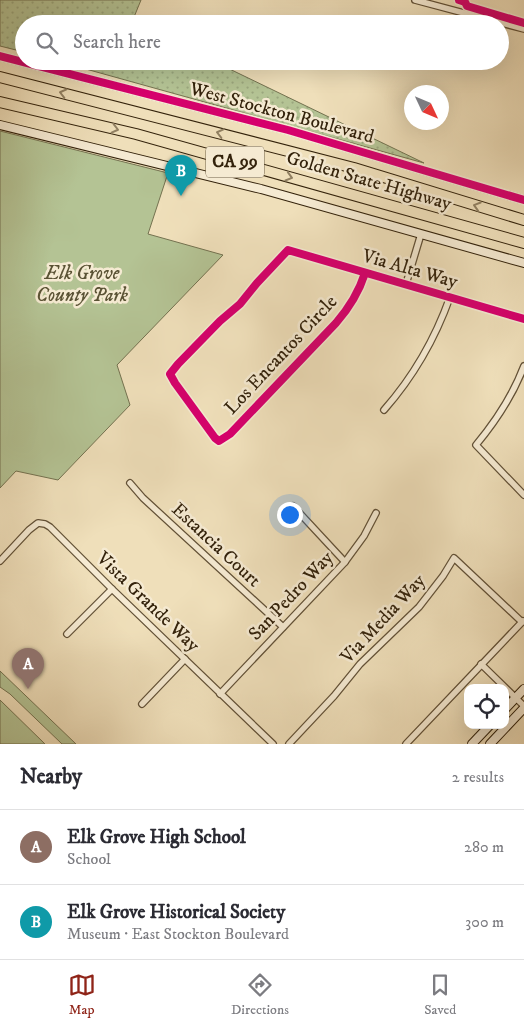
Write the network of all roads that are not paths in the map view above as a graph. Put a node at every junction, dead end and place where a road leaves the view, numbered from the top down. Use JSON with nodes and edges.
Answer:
{"nodes":[{"id":1,"x":415,"y":0,"type":"edge"},
{"id":2,"x":471,"y":15,"type":"edge"},
{"id":3,"x":509,"y":25,"type":"edge"},
{"id":4,"x":524,"y":29,"type":"edge"},
{"id":5,"x":0,"y":56,"type":"edge"},
{"id":6,"x":15,"y":60,"type":"edge"},
{"id":7,"x":54,"y":70,"type":"edge"},
{"id":8,"x":0,"y":77,"type":"edge"},
{"id":9,"x":0,"y":102,"type":"edge"},
{"id":10,"x":0,"y":124,"type":"edge"},
{"id":11,"x":524,"y":200,"type":"edge"},
{"id":12,"x":524,"y":220,"type":"edge"},
{"id":13,"x":421,"y":234,"type":"junction"},
{"id":14,"x":524,"y":243,"type":"edge"},
{"id":15,"x":288,"y":250,"type":"joint"},
{"id":16,"x":524,"y":263,"type":"edge"},
{"id":17,"x":365,"y":273,"type":"junction"},
{"id":18,"x":406,"y":284,"type":"junction"},
{"id":19,"x":450,"y":297,"type":"junction"},
{"id":20,"x":524,"y":319,"type":"edge"},
{"id":21,"x":524,"y":366,"type":"edge"},
{"id":22,"x":384,"y":410,"type":"dead end"},
{"id":23,"x":130,"y":483,"type":"dead end"},
{"id":24,"x":524,"y":495,"type":"edge"},
{"id":25,"x":293,"y":506,"type":"dead end"},
{"id":26,"x":376,"y":513,"type":"dead end"},
{"id":27,"x":0,"y":560,"type":"edge"},
{"id":28,"x":344,"y":562,"type":"junction"},
{"id":29,"x":112,"y":589,"type":"junction"},
{"id":30,"x":523,"y":620,"type":"edge"},
{"id":31,"x":283,"y":627,"type":"junction"},
{"id":32,"x":67,"y":634,"type":"dead end"},
{"id":33,"x":185,"y":659,"type":"junction"},
{"id":34,"x":481,"y":664,"type":"junction"},
{"id":35,"x":524,"y":689,"type":"edge"},
{"id":36,"x":220,"y":694,"type":"junction"},
{"id":37,"x":516,"y":698,"type":"junction"},
{"id":38,"x":142,"y":704,"type":"dead end"},
{"id":39,"x":509,"y":705,"type":"edge"},
{"id":40,"x":524,"y":707,"type":"edge"},
{"id":41,"x":486,"y":729,"type":"edge"},
{"id":42,"x":273,"y":744,"type":"edge"},
{"id":43,"x":289,"y":744,"type":"edge"},
{"id":44,"x":406,"y":744,"type":"edge"},
{"id":45,"x":472,"y":744,"type":"edge"},
{"id":46,"x":490,"y":744,"type":"edge"}],
"edges":[{"from":1,"to":2,"type":"street"},
{"from":3,"to":4,"type":"street"},
{"from":5,"to":6,"type":"street","name":"West Stockton Boulevard"},
{"from":7,"to":11,"type":"street","name":"West Stockton Boulevard"},
{"from":12,"to":8,"type":"highway","name":"Golden State Highway","number":"CA 99","one_way":true},
{"from":9,"to":14,"type":"highway","name":"Golden State Highway","number":"CA 99","one_way":true},
{"from":10,"to":13,"type":"street"},
{"from":13,"to":16,"type":"street"},
{"from":13,"to":18,"type":"street"},
{"from":15,"to":17,"type":"street","name":"Via Alta Way"},
{"from":15,"to":17,"type":"street","name":"Los Encantos Circle"},
{"from":17,"to":18,"type":"street","name":"Via Alta Way"},
{"from":18,"to":19,"type":"street","name":"Via Alta Way"},
{"from":19,"to":20,"type":"street","name":"Via Alta Way"},
{"from":19,"to":22,"type":"street"},
{"from":21,"to":24,"type":"street"},
{"from":23,"to":31,"type":"street","name":"Estancia Court"},
{"from":25,"to":28,"type":"street"},
{"from":26,"to":28,"type":"street","name":"San Pedro Way"},
{"from":27,"to":29,"type":"street","name":"Vista Grande Way"},
{"from":28,"to":31,"type":"street","name":"San Pedro Way"},
{"from":29,"to":32,"type":"street"},
{"from":29,"to":33,"type":"street","name":"Vista Grande Way"},
{"from":30,"to":34,"type":"street"},
{"from":30,"to":43,"type":"street","name":"Via Media Way"},
{"from":31,"to":36,"type":"street","name":"San Pedro Way"},
{"from":33,"to":36,"type":"street","name":"Vista Grande Way"},
{"from":33,"to":38,"type":"street"},
{"from":34,"to":37,"type":"street"},
{"from":34,"to":44,"type":"street"},
{"from":35,"to":37,"type":"street"},
{"from":36,"to":42,"type":"street","name":"Vista Grande Way"},
{"from":37,"to":39,"type":"street"},
{"from":37,"to":40,"type":"street"},
{"from":40,"to":46,"type":"street"},
{"from":41,"to":45,"type":"street"}]}
